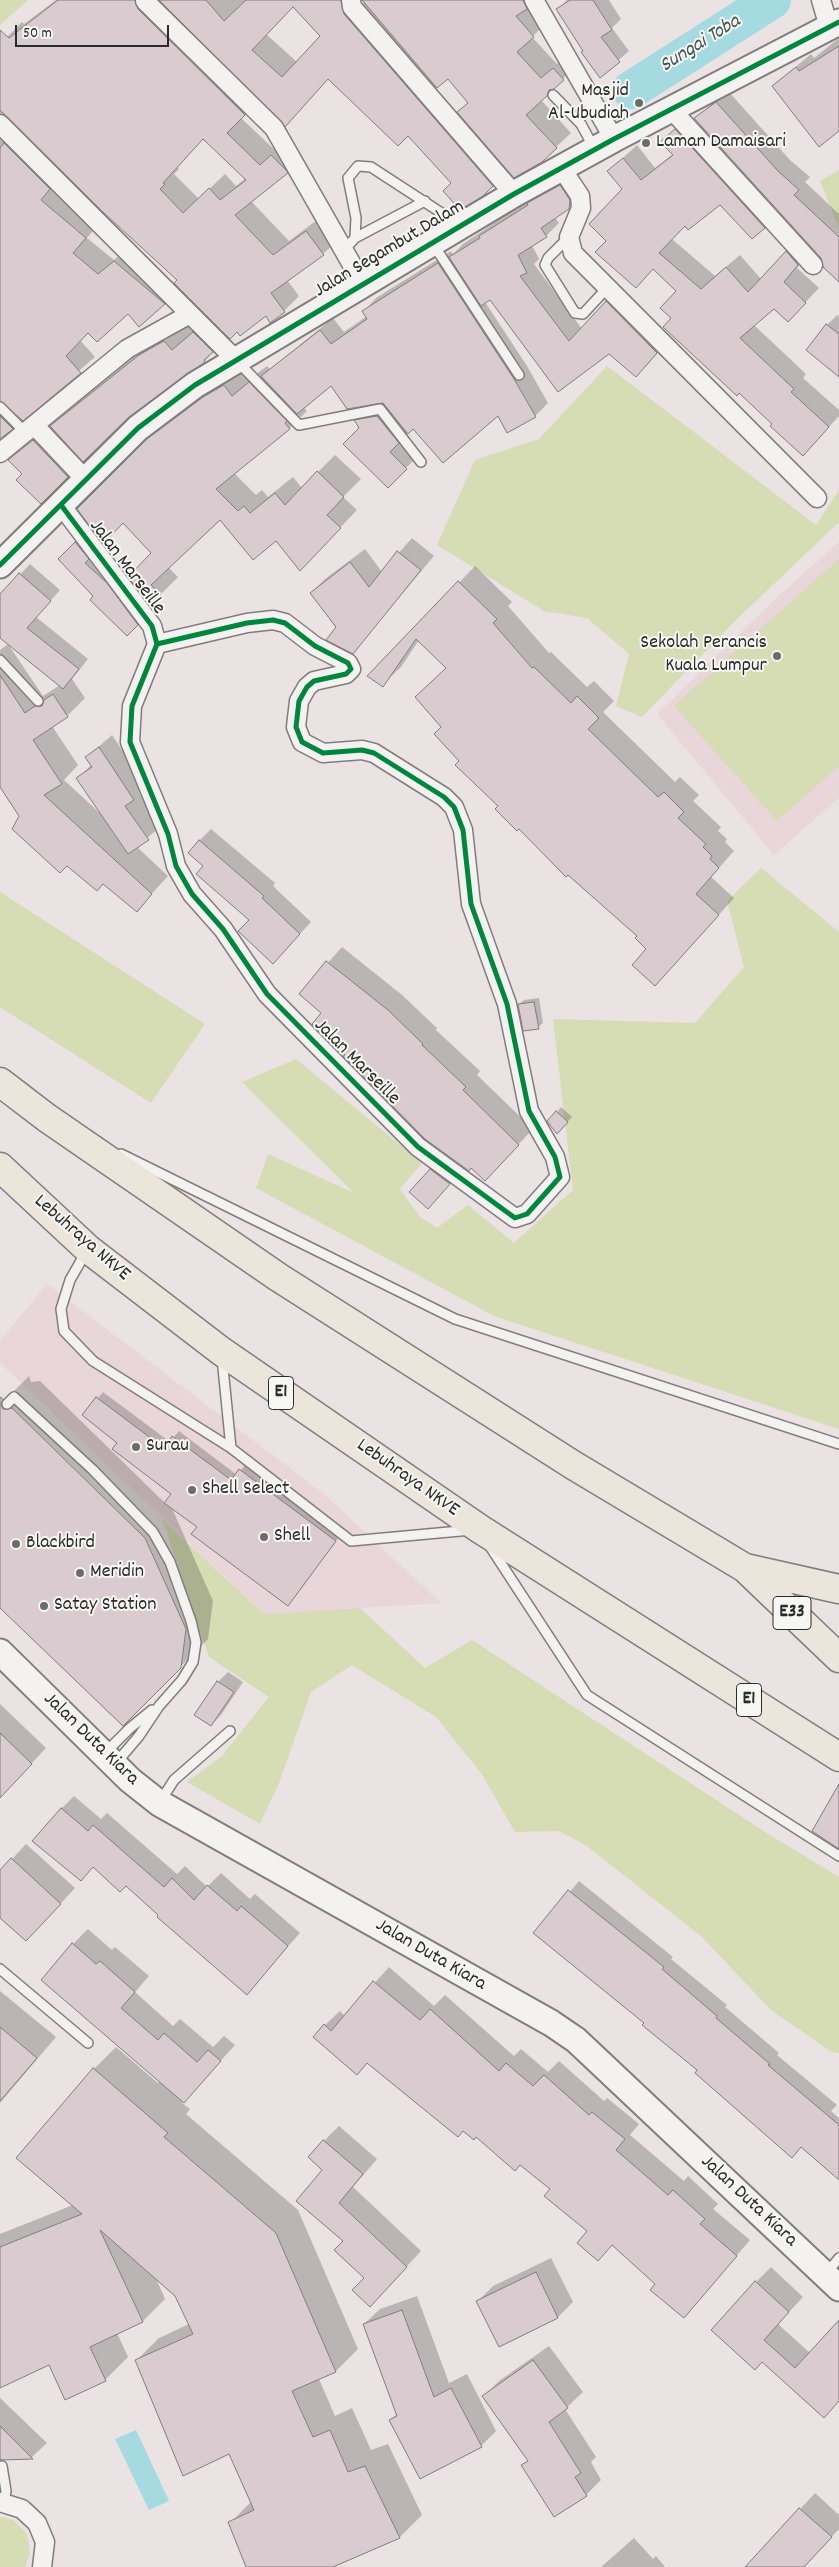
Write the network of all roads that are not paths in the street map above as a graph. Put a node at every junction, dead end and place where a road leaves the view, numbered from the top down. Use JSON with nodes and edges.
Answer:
{"nodes":[{"id":1,"x":351,"y":0,"type":"edge"},
{"id":2,"x":534,"y":0,"type":"edge"},
{"id":3,"x":821,"y":0,"type":"edge"},
{"id":4,"x":145,"y":1,"type":"edge"},
{"id":5,"x":834,"y":24,"type":"edge"},
{"id":6,"x":553,"y":95,"type":"dead end"},
{"id":7,"x":671,"y":109,"type":"junction"},
{"id":8,"x":0,"y":124,"type":"edge"},
{"id":9,"x":605,"y":144,"type":"junction"},
{"id":10,"x":562,"y":169,"type":"junction"},
{"id":11,"x":514,"y":194,"type":"junction"},
{"id":12,"x":425,"y":201,"type":"junction"},
{"id":13,"x":461,"y":226,"type":"junction"},
{"id":14,"x":569,"y":237,"type":"junction"},
{"id":15,"x":432,"y":243,"type":"junction"},
{"id":16,"x":349,"y":244,"type":"junction"},
{"id":17,"x":813,"y":265,"type":"dead end"},
{"id":18,"x":363,"y":284,"type":"junction"},
{"id":19,"x":607,"y":288,"type":"junction"},
{"id":20,"x":190,"y":314,"type":"junction"},
{"id":21,"x":236,"y":360,"type":"junction"},
{"id":22,"x":518,"y":375,"type":"dead end"},
{"id":23,"x":0,"y":407,"type":"edge"},
{"id":24,"x":30,"y":428,"type":"junction"},
{"id":25,"x":0,"y":453,"type":"edge"},
{"id":26,"x":422,"y":462,"type":"dead end"},
{"id":27,"x":86,"y":480,"type":"junction"},
{"id":28,"x":817,"y":498,"type":"dead end"},
{"id":29,"x":61,"y":505,"type":"junction"},
{"id":30,"x":0,"y":565,"type":"edge"},
{"id":31,"x":157,"y":644,"type":"junction"},
{"id":32,"x":0,"y":660,"type":"edge"},
{"id":33,"x":38,"y":701,"type":"dead end"},
{"id":34,"x":0,"y":1082,"type":"edge"},
{"id":35,"x":47,"y":1118,"type":"junction"},
{"id":36,"x":0,"y":1166,"type":"edge"},
{"id":37,"x":88,"y":1249,"type":"junction"},
{"id":38,"x":221,"y":1351,"type":"junction"},
{"id":39,"x":7,"y":1404,"type":"dead end"},
{"id":40,"x":839,"y":1444,"type":"edge"},
{"id":41,"x":231,"y":1448,"type":"junction"},
{"id":42,"x":480,"y":1529,"type":"junction"},
{"id":43,"x":745,"y":1568,"type":"junction"},
{"id":44,"x":839,"y":1589,"type":"edge"},
{"id":45,"x":185,"y":1641,"type":"dead end"},
{"id":46,"x":196,"y":1642,"type":"junction"},
{"id":47,"x":0,"y":1652,"type":"edge"},
{"id":48,"x":839,"y":1658,"type":"edge"},
{"id":49,"x":159,"y":1706,"type":"junction"},
{"id":50,"x":230,"y":1731,"type":"dead end"},
{"id":51,"x":839,"y":1757,"type":"edge"},
{"id":52,"x":109,"y":1760,"type":"junction"},
{"id":53,"x":159,"y":1803,"type":"junction"},
{"id":54,"x":839,"y":1856,"type":"edge"},
{"id":55,"x":0,"y":1969,"type":"edge"},
{"id":56,"x":88,"y":2043,"type":"dead end"},
{"id":57,"x":834,"y":2273,"type":"edge"},
{"id":58,"x":2,"y":2466,"type":"dead end"},
{"id":59,"x":2,"y":2502,"type":"edge"},
{"id":60,"x":42,"y":2567,"type":"edge"}],
"edges":[{"from":1,"to":11,"type":"street"},
{"from":2,"to":9,"type":"street"},
{"from":3,"to":5,"type":"street"},
{"from":4,"to":16,"type":"street"},
{"from":5,"to":7,"type":"main road","name":"Jalan Segambut Dalam"},
{"from":6,"to":9,"type":"lane"},
{"from":7,"to":9,"type":"main road","name":"Jalan Segambut Dalam"},
{"from":7,"to":17,"type":"street"},
{"from":8,"to":20,"type":"street"},
{"from":9,"to":10,"type":"main road","name":"Jalan Segambut Dalam"},
{"from":10,"to":11,"type":"main road","name":"Jalan Segambut Dalam"},
{"from":10,"to":14,"type":"street"},
{"from":11,"to":13,"type":"main road","name":"Jalan Segambut Dalam"},
{"from":12,"to":13,"type":"lane"},
{"from":12,"to":16,"type":"lane"},
{"from":12,"to":16,"type":"lane"},
{"from":13,"to":15,"type":"main road","name":"Jalan Segambut Dalam"},
{"from":14,"to":19,"type":"street"},
{"from":14,"to":19,"type":"lane"},
{"from":15,"to":18,"type":"main road","name":"Jalan Segambut Dalam"},
{"from":15,"to":22,"type":"lane"},
{"from":16,"to":18,"type":"street"},
{"from":18,"to":21,"type":"main road","name":"Jalan Segambut Dalam"},
{"from":19,"to":28,"type":"street"},
{"from":20,"to":21,"type":"street"},
{"from":20,"to":24,"type":"street"},
{"from":21,"to":26,"type":"lane"},
{"from":21,"to":27,"type":"main road","name":"Jalan Segambut Dalam"},
{"from":23,"to":24,"type":"lane"},
{"from":24,"to":25,"type":"street"},
{"from":24,"to":27,"type":"street"},
{"from":27,"to":29,"type":"main road","name":"Jalan Segambut Dalam"},
{"from":29,"to":30,"type":"main road","name":"Jalan Segambut Dalam"},
{"from":29,"to":31,"type":"street","name":"Jalan Marseille"},
{"from":31,"to":31,"type":"street","name":"Jalan Marseille"},
{"from":32,"to":33,"type":"lane"},
{"from":34,"to":35,"type":"highway"},
{"from":35,"to":40,"type":"lane"},
{"from":35,"to":43,"type":"highway"},
{"from":36,"to":37,"type":"highway","name":"Lebuhraya NKVE","number":"E1"},
{"from":37,"to":38,"type":"highway","name":"Lebuhraya NKVE","number":"E1"},
{"from":37,"to":41,"type":"lane"},
{"from":38,"to":41,"type":"lane"},
{"from":38,"to":42,"type":"highway","name":"Lebuhraya NKVE","number":"E1"},
{"from":39,"to":46,"type":"lane"},
{"from":41,"to":42,"type":"lane"},
{"from":42,"to":51,"type":"highway","name":"Lebuhraya NKVE","number":"E1"},
{"from":42,"to":54,"type":"lane"},
{"from":43,"to":44,"type":"highway"},
{"from":43,"to":48,"type":"highway","number":"E33"},
{"from":45,"to":46,"type":"lane"},
{"from":46,"to":49,"type":"lane"},
{"from":47,"to":52,"type":"main road","name":"Jalan Duta Kiara"},
{"from":49,"to":52,"type":"lane"},
{"from":49,"to":52,"type":"lane"},
{"from":50,"to":53,"type":"lane"},
{"from":52,"to":53,"type":"main road","name":"Jalan Duta Kiara"},
{"from":53,"to":57,"type":"main road","name":"Jalan Duta Kiara"},
{"from":55,"to":56,"type":"lane"},
{"from":58,"to":59,"type":"lane"},
{"from":59,"to":60,"type":"street"}]}
